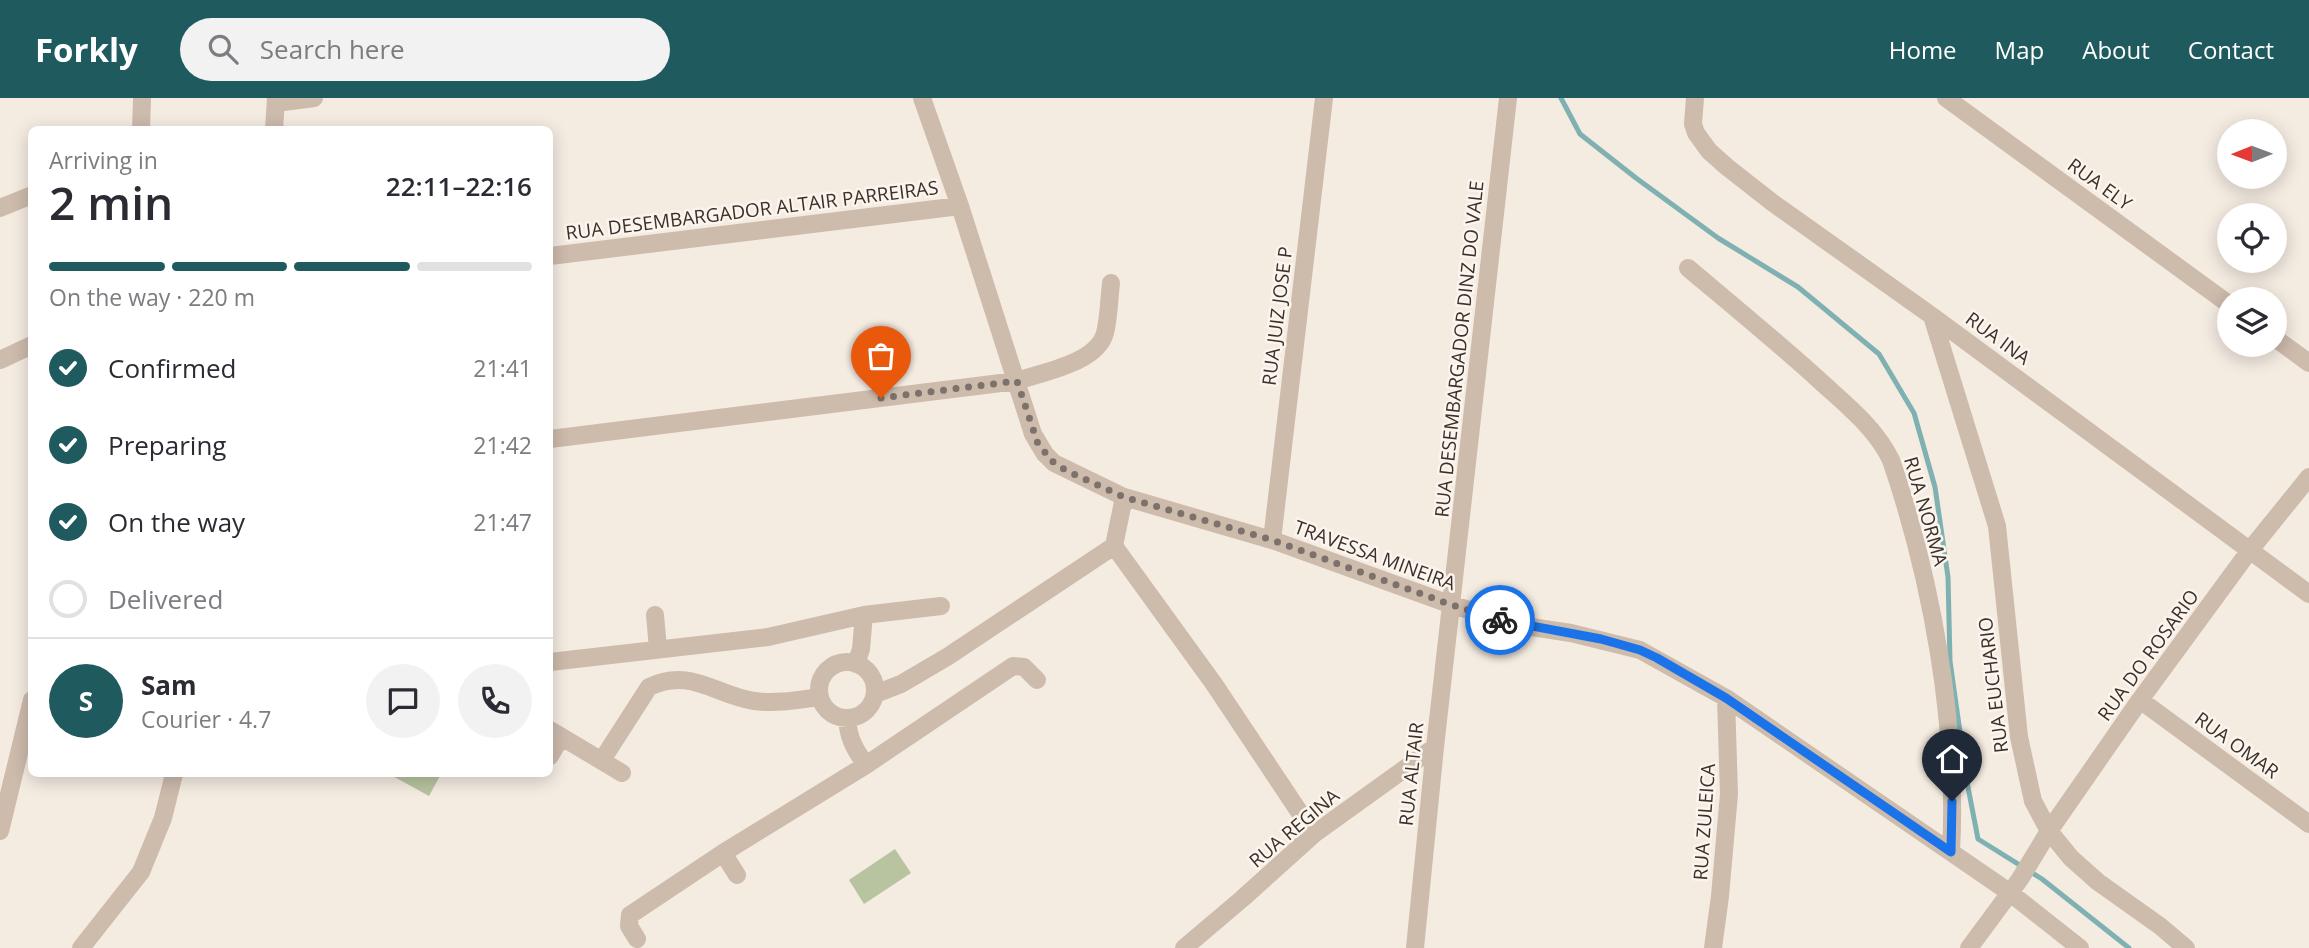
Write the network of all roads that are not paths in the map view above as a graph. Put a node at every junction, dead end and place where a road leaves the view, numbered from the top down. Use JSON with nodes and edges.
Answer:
{"nodes":[{"id":1,"x":142,"y":98,"type":"edge"},
{"id":2,"x":314,"y":98,"type":"edge"},
{"id":3,"x":922,"y":98,"type":"edge"},
{"id":4,"x":1324,"y":98,"type":"edge"},
{"id":5,"x":1508,"y":98,"type":"edge"},
{"id":6,"x":1695,"y":98,"type":"edge"},
{"id":7,"x":1946,"y":98,"type":"edge"},
{"id":8,"x":276,"y":100,"type":"edge"},
{"id":9,"x":141,"y":126,"type":"edge"},
{"id":10,"x":274,"y":126,"type":"edge"},
{"id":11,"x":28,"y":197,"type":"edge"},
{"id":12,"x":960,"y":206,"type":"junction"},
{"id":13,"x":0,"y":208,"type":"edge"},
{"id":14,"x":553,"y":256,"type":"edge"},
{"id":15,"x":1688,"y":268,"type":"dead end"},
{"id":16,"x":1111,"y":283,"type":"dead end"},
{"id":17,"x":2217,"y":295,"type":"edge"},
{"id":18,"x":1932,"y":316,"type":"junction"},
{"id":19,"x":28,"y":347,"type":"edge"},
{"id":20,"x":2287,"y":347,"type":"edge"},
{"id":21,"x":0,"y":360,"type":"edge"},
{"id":22,"x":2309,"y":363,"type":"edge"},
{"id":23,"x":1017,"y":381,"type":"junction"},
{"id":24,"x":553,"y":439,"type":"edge"},
{"id":25,"x":2309,"y":477,"type":"edge"},
{"id":26,"x":1124,"y":497,"type":"junction"},
{"id":27,"x":1272,"y":540,"type":"junction"},
{"id":28,"x":1114,"y":546,"type":"junction"},
{"id":29,"x":2250,"y":550,"type":"junction"},
{"id":30,"x":2309,"y":594,"type":"edge"},
{"id":31,"x":1452,"y":605,"type":"junction"},
{"id":32,"x":941,"y":606,"type":"dead end"},
{"id":33,"x":655,"y":615,"type":"dead end"},
{"id":34,"x":864,"y":615,"type":"junction"},
{"id":35,"x":658,"y":649,"type":"junction"},
{"id":36,"x":553,"y":662,"type":"edge"},
{"id":37,"x":856,"y":664,"type":"junction"},
{"id":38,"x":1037,"y":680,"type":"dead end"},
{"id":39,"x":875,"y":694,"type":"junction"},
{"id":40,"x":820,"y":697,"type":"junction"},
{"id":41,"x":1726,"y":698,"type":"junction"},
{"id":42,"x":2140,"y":700,"type":"junction"},
{"id":43,"x":28,"y":716,"type":"edge"},
{"id":44,"x":847,"y":718,"type":"junction"},
{"id":45,"x":555,"y":734,"type":"edge"},
{"id":46,"x":1435,"y":747,"type":"junction"},
{"id":47,"x":601,"y":760,"type":"junction"},
{"id":48,"x":866,"y":765,"type":"junction"},
{"id":49,"x":622,"y":773,"type":"dead end"},
{"id":50,"x":173,"y":777,"type":"edge"},
{"id":51,"x":2309,"y":824,"type":"edge"},
{"id":52,"x":0,"y":831,"type":"edge"},
{"id":53,"x":2049,"y":831,"type":"junction"},
{"id":54,"x":1314,"y":834,"type":"junction"},
{"id":55,"x":1951,"y":852,"type":"junction"},
{"id":56,"x":723,"y":853,"type":"junction"},
{"id":57,"x":737,"y":875,"type":"dead end"},
{"id":58,"x":2019,"y":878,"type":"junction"},
{"id":59,"x":637,"y":939,"type":"dead end"},
{"id":60,"x":81,"y":948,"type":"edge"},
{"id":61,"x":1184,"y":948,"type":"edge"},
{"id":62,"x":1415,"y":948,"type":"edge"},
{"id":63,"x":1713,"y":948,"type":"edge"},
{"id":64,"x":1969,"y":948,"type":"edge"},
{"id":65,"x":2080,"y":948,"type":"edge"},
{"id":66,"x":2186,"y":948,"type":"edge"}],
"edges":[{"from":1,"to":9,"type":"street"},
{"from":2,"to":8,"type":"street"},
{"from":3,"to":12,"type":"street","name":"TRAVESSA MINEIRA"},
{"from":4,"to":27,"type":"street","name":"RUA JUIZ JOSE P"},
{"from":5,"to":31,"type":"street","name":"RUA DESEMBARGADOR DINZ DO VALE"},
{"from":6,"to":18,"type":"street","name":"RUA INA"},
{"from":7,"to":17,"type":"street","name":"RUA ELY"},
{"from":8,"to":10,"type":"street"},
{"from":11,"to":13,"type":"street"},
{"from":12,"to":14,"type":"street","name":"RUA DESEMBARGADOR ALTAIR PARREIRAS"},
{"from":12,"to":23,"type":"street","name":"TRAVESSA MINEIRA"},
{"from":15,"to":55,"type":"street","name":"RUA NORMA"},
{"from":16,"to":23,"type":"street"},
{"from":18,"to":29,"type":"street","name":"RUA INA"},
{"from":18,"to":53,"type":"street","name":"RUA EUCHARIO"},
{"from":19,"to":21,"type":"street"},
{"from":20,"to":22,"type":"street"},
{"from":23,"to":24,"type":"street"},
{"from":23,"to":26,"type":"street","name":"TRAVESSA MINEIRA"},
{"from":25,"to":29,"type":"street","name":"RUA DO ROSARIO"},
{"from":26,"to":27,"type":"street","name":"TRAVESSA MINEIRA"},
{"from":26,"to":28,"type":"street"},
{"from":27,"to":31,"type":"street","name":"TRAVESSA MINEIRA"},
{"from":28,"to":39,"type":"street"},
{"from":28,"to":54,"type":"street"},
{"from":29,"to":30,"type":"street","name":"RUA INA"},
{"from":29,"to":42,"type":"street","name":"RUA DO ROSARIO"},
{"from":31,"to":41,"type":"street","name":"TRAVESSA MINEIRA"},
{"from":31,"to":46,"type":"street","name":"RUA ALTAIR"},
{"from":32,"to":34,"type":"street"},
{"from":33,"to":35,"type":"street"},
{"from":34,"to":35,"type":"street"},
{"from":34,"to":37,"type":"street"},
{"from":35,"to":36,"type":"street"},
{"from":37,"to":39,"type":"street"},
{"from":37,"to":40,"type":"street"},
{"from":38,"to":48,"type":"street"},
{"from":39,"to":44,"type":"street"},
{"from":40,"to":44,"type":"street"},
{"from":40,"to":47,"type":"street"},
{"from":41,"to":55,"type":"street","name":"TRAVESSA MINEIRA"},
{"from":41,"to":63,"type":"street","name":"RUA ZULEICA"},
{"from":42,"to":51,"type":"street","name":"RUA OMAR"},
{"from":42,"to":53,"type":"street","name":"RUA DO ROSARIO"},
{"from":43,"to":52,"type":"street"},
{"from":44,"to":48,"type":"street"},
{"from":45,"to":47,"type":"street"},
{"from":46,"to":54,"type":"street","name":"RUA REGINA"},
{"from":46,"to":62,"type":"street","name":"RUA ALTAIR"},
{"from":47,"to":49,"type":"street"},
{"from":48,"to":56,"type":"street"},
{"from":50,"to":60,"type":"street"},
{"from":53,"to":58,"type":"street","name":"RUA DO ROSARIO"},
{"from":53,"to":66,"type":"street","name":"RUA EUCHARIO"},
{"from":54,"to":61,"type":"street","name":"RUA REGINA"},
{"from":55,"to":58,"type":"street","name":"TRAVESSA MINEIRA"},
{"from":56,"to":57,"type":"street"},
{"from":56,"to":59,"type":"street"},
{"from":58,"to":64,"type":"street","name":"RUA DO ROSARIO"},
{"from":58,"to":65,"type":"street","name":"TRAVESSA MINEIRA"}]}
